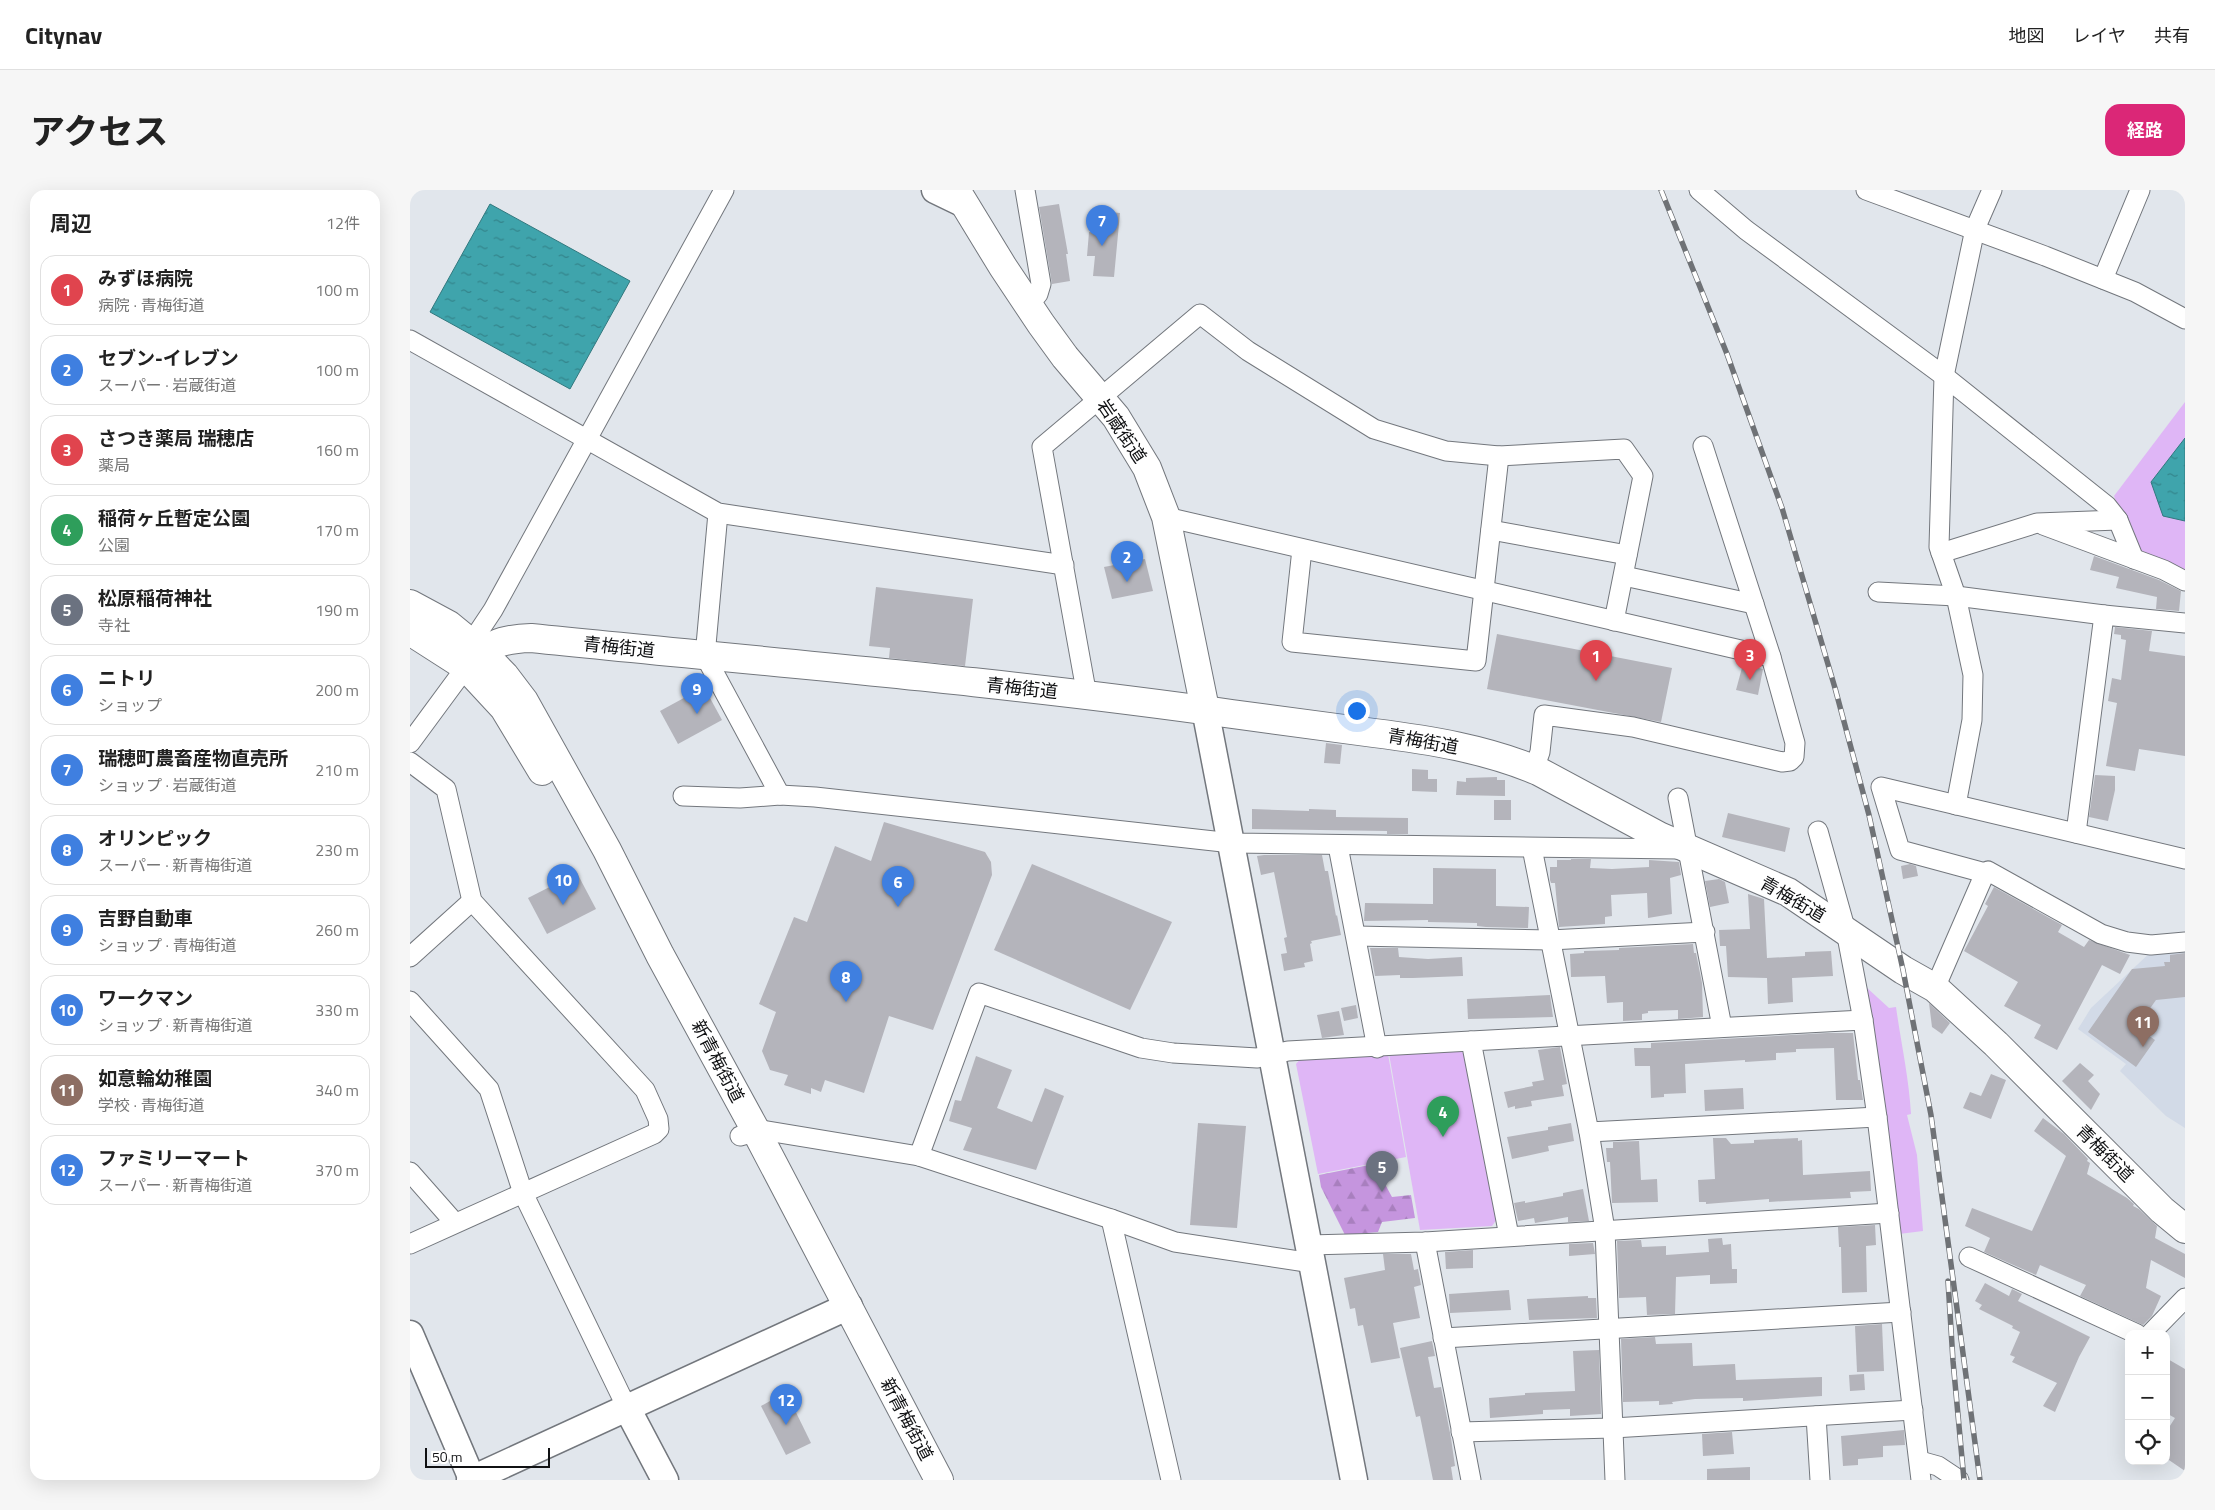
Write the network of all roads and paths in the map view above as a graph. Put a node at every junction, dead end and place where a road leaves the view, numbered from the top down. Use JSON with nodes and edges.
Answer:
{"nodes":[{"id":1,"x":724,"y":190,"type":"edge"},
{"id":2,"x":935,"y":190,"type":"edge"},
{"id":3,"x":1025,"y":190,"type":"edge"},
{"id":4,"x":1699,"y":190,"type":"edge"},
{"id":5,"x":1866,"y":190,"type":"edge"},
{"id":6,"x":1992,"y":190,"type":"edge"},
{"id":7,"x":2140,"y":190,"type":"edge"},
{"id":8,"x":960,"y":197,"type":"edge"},
{"id":9,"x":1975,"y":229,"type":"junction"},
{"id":10,"x":2103,"y":279,"type":"junction"},
{"id":11,"x":1028,"y":305,"type":"junction"},
{"id":12,"x":2185,"y":319,"type":"edge"},
{"id":13,"x":410,"y":340,"type":"edge"},
{"id":14,"x":1944,"y":376,"type":"junction"},
{"id":15,"x":1100,"y":398,"type":"junction"},
{"id":16,"x":588,"y":438,"type":"junction"},
{"id":17,"x":1703,"y":446,"type":"dead end"},
{"id":18,"x":1499,"y":456,"type":"junction"},
{"id":19,"x":718,"y":513,"type":"junction"},
{"id":20,"x":1166,"y":517,"type":"junction"},
{"id":21,"x":2118,"y":520,"type":"junction"},
{"id":22,"x":2037,"y":523,"type":"junction"},
{"id":23,"x":1491,"y":530,"type":"junction"},
{"id":24,"x":1302,"y":548,"type":"junction"},
{"id":25,"x":1941,"y":553,"type":"junction"},
{"id":26,"x":1627,"y":555,"type":"junction"},
{"id":27,"x":2134,"y":559,"type":"junction"},
{"id":28,"x":1064,"y":565,"type":"junction"},
{"id":29,"x":1624,"y":576,"type":"junction"},
{"id":30,"x":2185,"y":581,"type":"edge"},
{"id":31,"x":1486,"y":591,"type":"junction"},
{"id":32,"x":1878,"y":592,"type":"dead end"},
{"id":33,"x":1956,"y":596,"type":"junction"},
{"id":34,"x":410,"y":604,"type":"edge"},
{"id":35,"x":1754,"y":604,"type":"junction"},
{"id":36,"x":2104,"y":615,"type":"junction"},
{"id":37,"x":1614,"y":621,"type":"junction"},
{"id":38,"x":2185,"y":623,"type":"edge"},
{"id":39,"x":410,"y":632,"type":"edge"},
{"id":40,"x":705,"y":656,"type":"junction"},
{"id":41,"x":1771,"y":657,"type":"junction"},
{"id":42,"x":474,"y":660,"type":"junction"},
{"id":43,"x":1087,"y":696,"type":"junction"},
{"id":44,"x":1205,"y":709,"type":"junction"},
{"id":45,"x":410,"y":743,"type":"edge"},
{"id":46,"x":410,"y":762,"type":"edge"},
{"id":47,"x":1534,"y":769,"type":"junction"},
{"id":48,"x":780,"y":795,"type":"junction"},
{"id":49,"x":683,"y":796,"type":"dead end"},
{"id":50,"x":1678,"y":798,"type":"dead end"},
{"id":51,"x":1956,"y":805,"type":"junction"},
{"id":52,"x":1818,"y":831,"type":"dead end"},
{"id":53,"x":2076,"y":833,"type":"junction"},
{"id":54,"x":1232,"y":844,"type":"junction"},
{"id":55,"x":1338,"y":846,"type":"junction"},
{"id":56,"x":1532,"y":848,"type":"junction"},
{"id":57,"x":1688,"y":849,"type":"junction"},
{"id":58,"x":2185,"y":859,"type":"edge"},
{"id":59,"x":1985,"y":874,"type":"junction"},
{"id":60,"x":472,"y":901,"type":"junction"},
{"id":61,"x":1846,"y":931,"type":"junction"},
{"id":62,"x":1705,"y":932,"type":"junction"},
{"id":63,"x":1356,"y":936,"type":"junction"},
{"id":64,"x":1550,"y":940,"type":"junction"},
{"id":65,"x":2185,"y":942,"type":"edge"},
{"id":66,"x":410,"y":957,"type":"edge"},
{"id":67,"x":1935,"y":988,"type":"junction"},
{"id":68,"x":410,"y":1002,"type":"edge"},
{"id":69,"x":1862,"y":1020,"type":"junction"},
{"id":70,"x":1722,"y":1027,"type":"junction"},
{"id":71,"x":1569,"y":1036,"type":"junction"},
{"id":72,"x":1471,"y":1041,"type":"junction"},
{"id":73,"x":1377,"y":1048,"type":"junction"},
{"id":74,"x":1272,"y":1055,"type":"junction"},
{"id":75,"x":1877,"y":1117,"type":"junction"},
{"id":76,"x":1589,"y":1132,"type":"junction"},
{"id":77,"x":748,"y":1134,"type":"junction"},
{"id":78,"x":919,"y":1156,"type":"junction"},
{"id":79,"x":410,"y":1172,"type":"edge"},
{"id":80,"x":523,"y":1193,"type":"junction"},
{"id":81,"x":1889,"y":1213,"type":"junction"},
{"id":82,"x":1111,"y":1219,"type":"junction"},
{"id":83,"x":455,"y":1223,"type":"junction"},
{"id":84,"x":2185,"y":1229,"type":"edge"},
{"id":85,"x":1605,"y":1230,"type":"junction"},
{"id":86,"x":1508,"y":1236,"type":"junction"},
{"id":87,"x":1425,"y":1242,"type":"junction"},
{"id":88,"x":410,"y":1244,"type":"edge"},
{"id":89,"x":1311,"y":1254,"type":"junction"},
{"id":90,"x":1969,"y":1257,"type":"dead end"},
{"id":91,"x":2185,"y":1298,"type":"edge"},
{"id":92,"x":841,"y":1310,"type":"junction"},
{"id":93,"x":1901,"y":1312,"type":"junction"},
{"id":94,"x":1610,"y":1327,"type":"junction"},
{"id":95,"x":2128,"y":1330,"type":"edge"},
{"id":96,"x":2154,"y":1330,"type":"edge"},
{"id":97,"x":1443,"y":1338,"type":"junction"},
{"id":98,"x":412,"y":1344,"type":"edge"},
{"id":99,"x":627,"y":1408,"type":"junction"},
{"id":100,"x":1913,"y":1410,"type":"junction"},
{"id":101,"x":1816,"y":1416,"type":"junction"},
{"id":102,"x":1613,"y":1428,"type":"junction"},
{"id":103,"x":1461,"y":1432,"type":"junction"},
{"id":104,"x":1920,"y":1461,"type":"junction"},
{"id":105,"x":471,"y":1479,"type":"edge"},
{"id":106,"x":665,"y":1480,"type":"edge"},
{"id":107,"x":921,"y":1480,"type":"edge"},
{"id":108,"x":939,"y":1480,"type":"edge"},
{"id":109,"x":1171,"y":1480,"type":"edge"},
{"id":110,"x":1354,"y":1480,"type":"edge"},
{"id":111,"x":1471,"y":1480,"type":"edge"},
{"id":112,"x":1615,"y":1480,"type":"edge"},
{"id":113,"x":1820,"y":1480,"type":"edge"},
{"id":114,"x":1921,"y":1480,"type":"edge"},
{"id":115,"x":1959,"y":1480,"type":"edge"}],
"edges":[{"from":1,"to":16,"type":"street"},
{"from":2,"to":8,"type":"street"},
{"from":3,"to":11,"type":"street"},
{"from":4,"to":14,"type":"street"},
{"from":5,"to":9,"type":"street"},
{"from":6,"to":9,"type":"street"},
{"from":7,"to":10,"type":"street"},
{"from":8,"to":11,"type":"main road","name":"岩蔵街道"},
{"from":9,"to":10,"type":"street"},
{"from":9,"to":14,"type":"street"},
{"from":10,"to":12,"type":"street"},
{"from":11,"to":15,"type":"main road","name":"岩蔵街道"},
{"from":13,"to":16,"type":"street"},
{"from":14,"to":21,"type":"street"},
{"from":14,"to":25,"type":"street"},
{"from":15,"to":18,"type":"street"},
{"from":15,"to":20,"type":"main road","name":"岩蔵街道"},
{"from":15,"to":28,"type":"street"},
{"from":16,"to":19,"type":"street"},
{"from":16,"to":42,"type":"street"},
{"from":17,"to":35,"type":"street"},
{"from":18,"to":23,"type":"street"},
{"from":18,"to":26,"type":"street"},
{"from":19,"to":28,"type":"street"},
{"from":19,"to":40,"type":"street"},
{"from":20,"to":24,"type":"street"},
{"from":20,"to":44,"type":"main road","name":"岩蔵街道"},
{"from":21,"to":22,"type":"street"},
{"from":21,"to":27,"type":"street"},
{"from":22,"to":25,"type":"street"},
{"from":22,"to":27,"type":"street"},
{"from":23,"to":26,"type":"street"},
{"from":23,"to":31,"type":"street"},
{"from":24,"to":31,"type":"street"},
{"from":24,"to":31,"type":"street"},
{"from":25,"to":33,"type":"street"},
{"from":26,"to":29,"type":"street"},
{"from":27,"to":30,"type":"street"},
{"from":28,"to":43,"type":"street"},
{"from":29,"to":35,"type":"street"},
{"from":29,"to":37,"type":"street"},
{"from":31,"to":37,"type":"street"},
{"from":32,"to":33,"type":"street"},
{"from":33,"to":36,"type":"street"},
{"from":33,"to":51,"type":"street"},
{"from":34,"to":42,"type":"main road"},
{"from":35,"to":41,"type":"street"},
{"from":36,"to":38,"type":"street"},
{"from":36,"to":53,"type":"street"},
{"from":37,"to":41,"type":"street"},
{"from":39,"to":42,"type":"main road"},
{"from":40,"to":42,"type":"main road","name":"青梅街道"},
{"from":40,"to":43,"type":"main road","name":"青梅街道"},
{"from":40,"to":48,"type":"street"},
{"from":41,"to":47,"type":"street"},
{"from":42,"to":45,"type":"street"},
{"from":42,"to":77,"type":"main road","name":"新青梅街道"},
{"from":43,"to":44,"type":"main road","name":"青梅街道"},
{"from":44,"to":47,"type":"main road","name":"青梅街道"},
{"from":44,"to":54,"type":"street"},
{"from":46,"to":60,"type":"street"},
{"from":47,"to":57,"type":"main road","name":"青梅街道"},
{"from":48,"to":49,"type":"street"},
{"from":48,"to":54,"type":"street"},
{"from":50,"to":57,"type":"street"},
{"from":51,"to":53,"type":"street"},
{"from":51,"to":59,"type":"street"},
{"from":52,"to":61,"type":"street"},
{"from":53,"to":58,"type":"street"},
{"from":54,"to":55,"type":"street"},
{"from":54,"to":74,"type":"street"},
{"from":55,"to":56,"type":"street"},
{"from":55,"to":63,"type":"street"},
{"from":56,"to":57,"type":"street"},
{"from":56,"to":64,"type":"street"},
{"from":57,"to":61,"type":"main road","name":"青梅街道"},
{"from":57,"to":62,"type":"street"},
{"from":59,"to":65,"type":"street"},
{"from":59,"to":67,"type":"street"},
{"from":60,"to":66,"type":"street"},
{"from":60,"to":80,"type":"street"},
{"from":61,"to":67,"type":"main road","name":"青梅街道"},
{"from":61,"to":69,"type":"street"},
{"from":62,"to":64,"type":"street"},
{"from":62,"to":70,"type":"street"},
{"from":63,"to":64,"type":"street"},
{"from":63,"to":73,"type":"street"},
{"from":64,"to":71,"type":"street"},
{"from":67,"to":84,"type":"main road","name":"青梅街道"},
{"from":68,"to":80,"type":"street"},
{"from":69,"to":70,"type":"street"},
{"from":69,"to":75,"type":"street"},
{"from":70,"to":71,"type":"street"},
{"from":71,"to":72,"type":"street"},
{"from":71,"to":76,"type":"street"},
{"from":72,"to":73,"type":"street"},
{"from":72,"to":86,"type":"street"},
{"from":73,"to":74,"type":"street"},
{"from":74,"to":78,"type":"street"},
{"from":74,"to":89,"type":"street"},
{"from":75,"to":76,"type":"street"},
{"from":75,"to":81,"type":"street"},
{"from":76,"to":85,"type":"street"},
{"from":77,"to":78,"type":"street"},
{"from":77,"to":92,"type":"main road","name":"新青梅街道"},
{"from":78,"to":82,"type":"street"},
{"from":79,"to":83,"type":"street"},
{"from":80,"to":83,"type":"street"},
{"from":80,"to":99,"type":"street"},
{"from":81,"to":85,"type":"street"},
{"from":81,"to":93,"type":"street"},
{"from":82,"to":89,"type":"street"},
{"from":82,"to":109,"type":"street"},
{"from":83,"to":88,"type":"street"},
{"from":85,"to":86,"type":"street"},
{"from":85,"to":94,"type":"street"},
{"from":86,"to":87,"type":"street"},
{"from":87,"to":89,"type":"street"},
{"from":87,"to":97,"type":"street"},
{"from":89,"to":110,"type":"street"},
{"from":90,"to":95,"type":"street"},
{"from":91,"to":96,"type":"street"},
{"from":92,"to":99,"type":"street"},
{"from":92,"to":107,"type":"main road","name":"新青梅街道"},
{"from":92,"to":108,"type":"main road","name":"新青梅街道"},
{"from":93,"to":94,"type":"street"},
{"from":93,"to":100,"type":"street"},
{"from":94,"to":97,"type":"street"},
{"from":94,"to":102,"type":"street"},
{"from":97,"to":103,"type":"street"},
{"from":98,"to":105,"type":"street"},
{"from":99,"to":105,"type":"street"},
{"from":99,"to":106,"type":"street"},
{"from":100,"to":101,"type":"street"},
{"from":100,"to":104,"type":"street"},
{"from":101,"to":102,"type":"street"},
{"from":101,"to":113,"type":"street"},
{"from":102,"to":103,"type":"street"},
{"from":102,"to":112,"type":"street"},
{"from":103,"to":111,"type":"street"},
{"from":104,"to":114,"type":"street"},
{"from":104,"to":115,"type":"street"}]}
